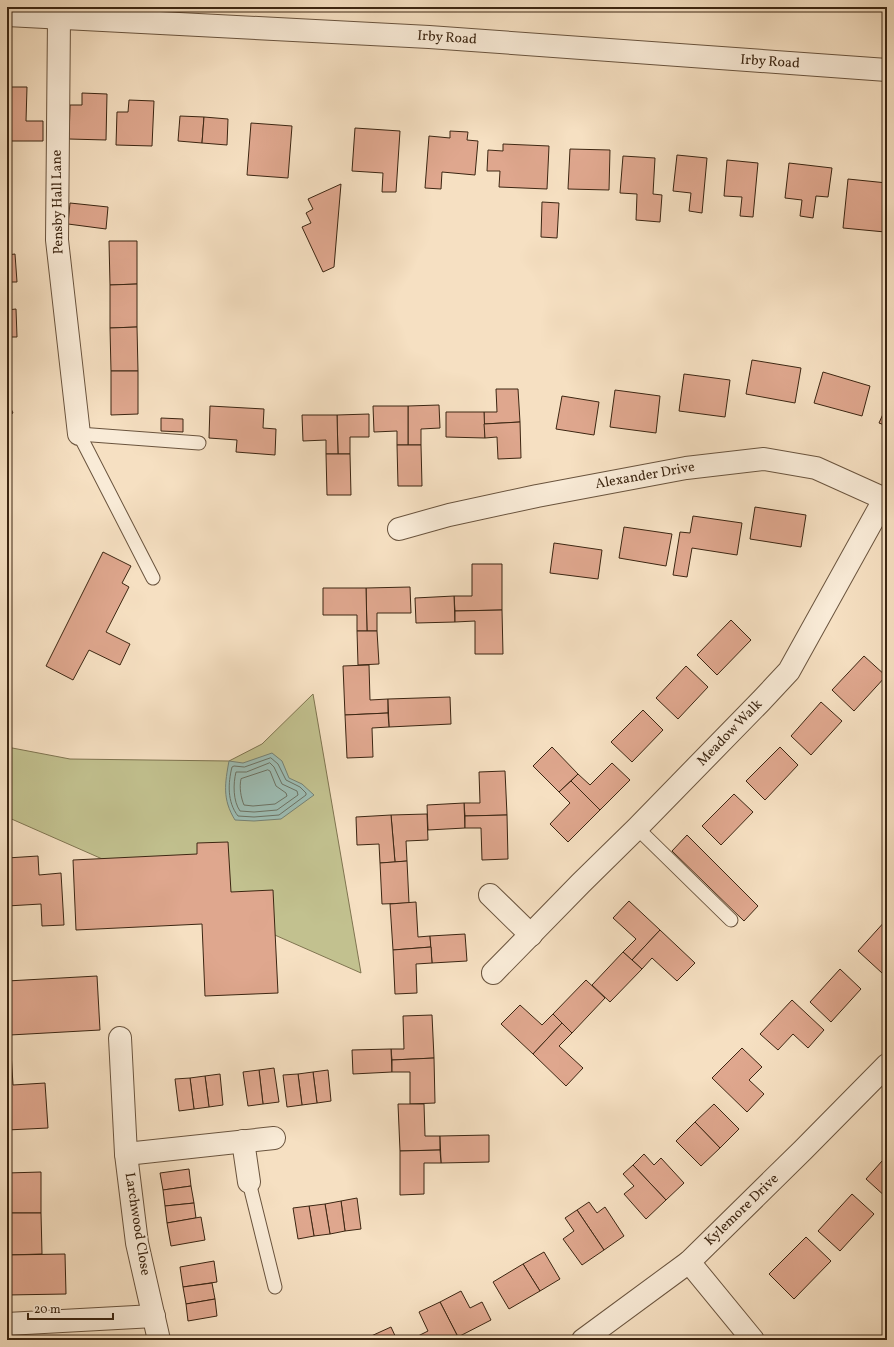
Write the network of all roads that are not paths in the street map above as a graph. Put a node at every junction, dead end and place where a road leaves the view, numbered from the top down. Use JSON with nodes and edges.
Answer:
{"nodes":[{"id":1,"x":7,"y":15,"type":"edge"},
{"id":2,"x":59,"y":18,"type":"junction"},
{"id":3,"x":887,"y":70,"type":"edge"},
{"id":4,"x":79,"y":434,"type":"junction"},
{"id":5,"x":199,"y":443,"type":"dead end"},
{"id":6,"x":886,"y":499,"type":"edge"},
{"id":7,"x":399,"y":529,"type":"dead end"},
{"id":8,"x":153,"y":578,"type":"dead end"},
{"id":9,"x":637,"y":828,"type":"junction"},
{"id":10,"x":490,"y":895,"type":"dead end"},
{"id":11,"x":731,"y":920,"type":"dead end"},
{"id":12,"x":531,"y":934,"type":"junction"},
{"id":13,"x":493,"y":973,"type":"dead end"},
{"id":14,"x":120,"y":1038,"type":"dead end"},
{"id":15,"x":887,"y":1065,"type":"edge"},
{"id":16,"x":274,"y":1138,"type":"dead end"},
{"id":17,"x":243,"y":1141,"type":"junction"},
{"id":18,"x":126,"y":1154,"type":"junction"},
{"id":19,"x":249,"y":1182,"type":"joint"},
{"id":20,"x":689,"y":1262,"type":"junction"},
{"id":21,"x":275,"y":1287,"type":"dead end"},
{"id":22,"x":154,"y":1316,"type":"junction"},
{"id":23,"x":7,"y":1324,"type":"edge"},
{"id":24,"x":159,"y":1340,"type":"edge"},
{"id":25,"x":583,"y":1340,"type":"edge"},
{"id":26,"x":753,"y":1340,"type":"edge"}],
"edges":[{"from":1,"to":2,"type":"street","name":"Irby Road"},
{"from":2,"to":3,"type":"street","name":"Irby Road"},
{"from":2,"to":4,"type":"street","name":"Pensby Hall Lane"},
{"from":4,"to":5,"type":"lane"},
{"from":4,"to":8,"type":"lane"},
{"from":6,"to":7,"type":"street","name":"Alexander Drive"},
{"from":6,"to":9,"type":"street","name":"Meadow Walk"},
{"from":9,"to":11,"type":"lane"},
{"from":9,"to":12,"type":"street","name":"Meadow Walk"},
{"from":10,"to":12,"type":"street"},
{"from":12,"to":13,"type":"street","name":"Meadow Walk"},
{"from":14,"to":18,"type":"street","name":"Larchwood Close"},
{"from":15,"to":20,"type":"street","name":"Kylemore Drive"},
{"from":16,"to":17,"type":"street","name":"Larchwood Close"},
{"from":17,"to":18,"type":"street","name":"Larchwood Close"},
{"from":17,"to":19,"type":"street"},
{"from":18,"to":22,"type":"street","name":"Larchwood Close"},
{"from":19,"to":21,"type":"lane"},
{"from":20,"to":25,"type":"street","name":"Kylemore Drive"},
{"from":20,"to":26,"type":"street"},
{"from":22,"to":23,"type":"street"},
{"from":22,"to":24,"type":"street","name":"Larchwood Close"}]}
